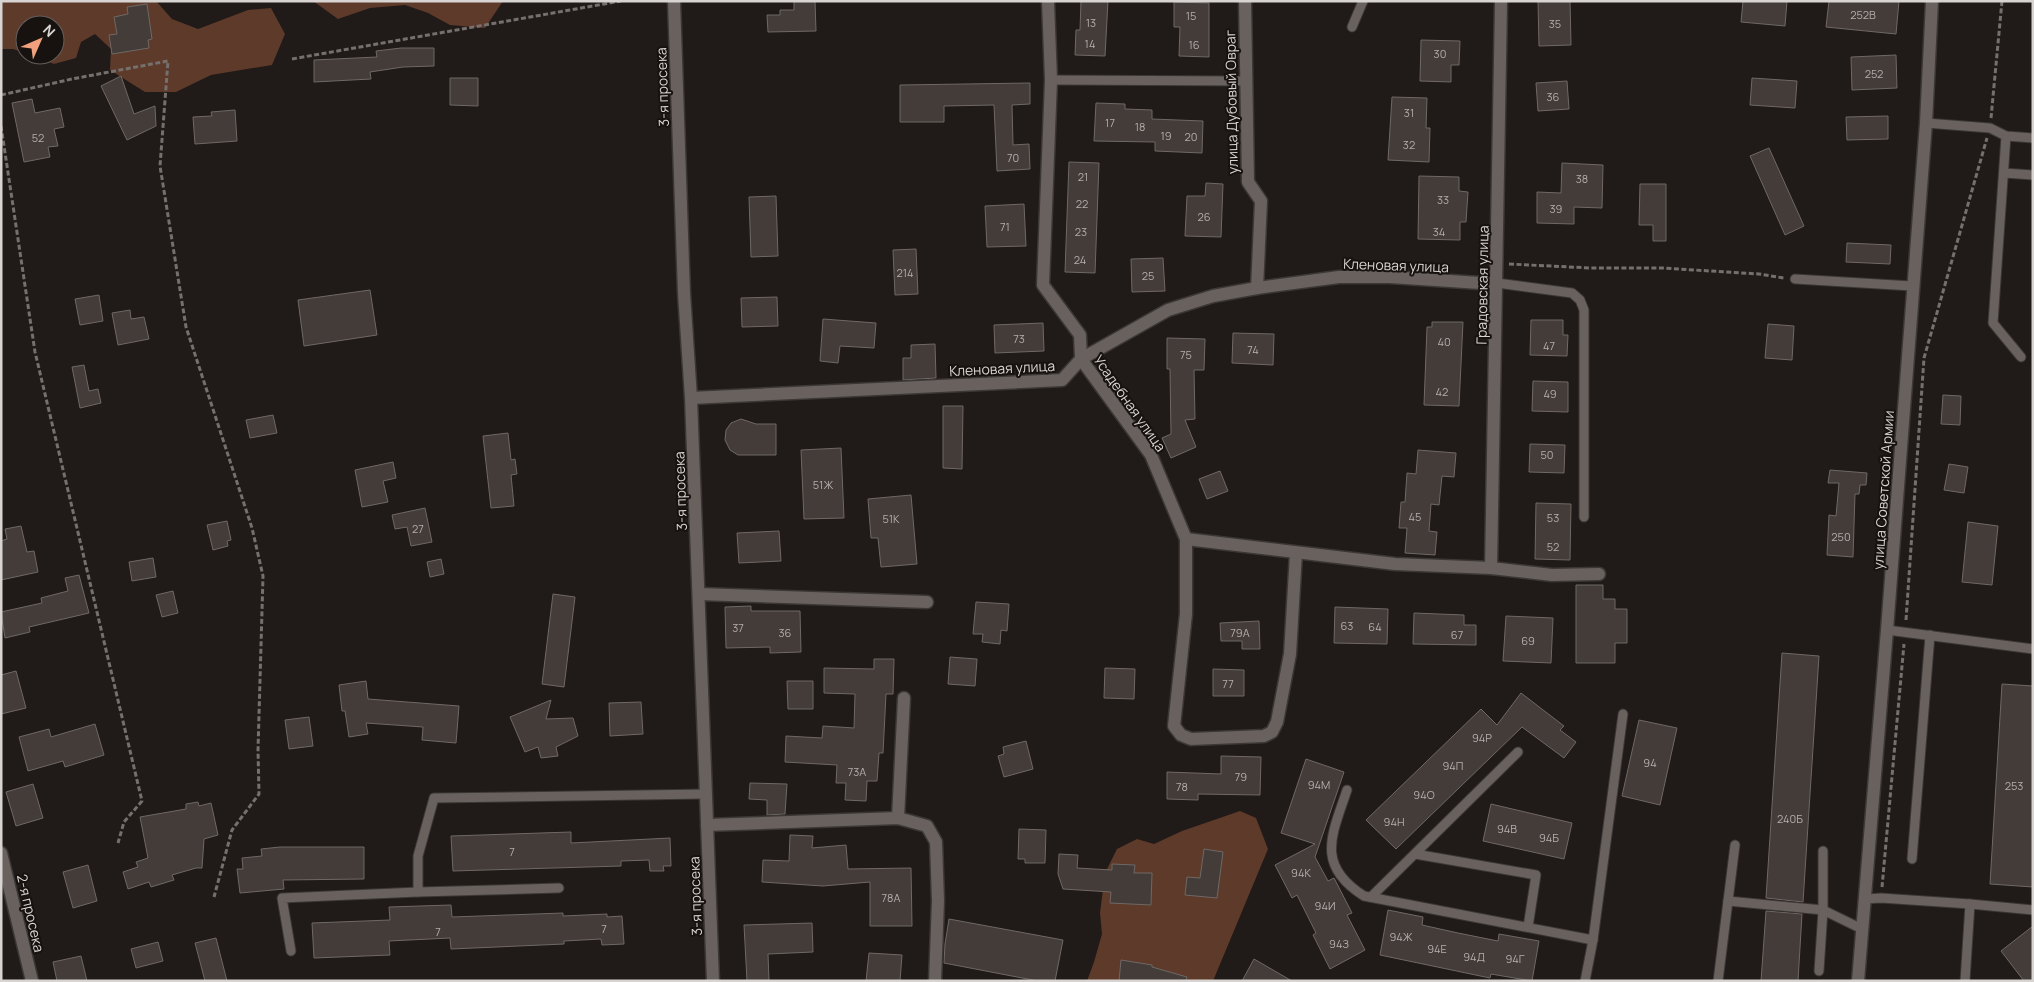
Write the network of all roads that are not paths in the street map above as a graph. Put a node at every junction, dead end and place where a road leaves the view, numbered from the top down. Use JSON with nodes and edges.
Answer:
{"nodes":[{"id":1,"x":674,"y":1,"type":"edge"},
{"id":2,"x":1048,"y":1,"type":"edge"},
{"id":3,"x":1245,"y":1,"type":"edge"},
{"id":4,"x":1363,"y":1,"type":"edge"},
{"id":5,"x":1932,"y":1,"type":"edge"},
{"id":6,"x":1501,"y":3,"type":"dead end"},
{"id":7,"x":1352,"y":27,"type":"dead end"},
{"id":8,"x":1050,"y":80,"type":"junction"},
{"id":9,"x":1246,"y":81,"type":"junction"},
{"id":10,"x":1926,"y":123,"type":"junction"},
{"id":11,"x":2006,"y":136,"type":"junction"},
{"id":12,"x":2033,"y":138,"type":"edge"},
{"id":13,"x":2004,"y":173,"type":"junction"},
{"id":14,"x":2033,"y":175,"type":"edge"},
{"id":15,"x":1795,"y":279,"type":"road end"},
{"id":16,"x":1497,"y":283,"type":"junction"},
{"id":17,"x":1912,"y":286,"type":"junction"},
{"id":18,"x":1257,"y":288,"type":"junction"},
{"id":19,"x":2021,"y":357,"type":"dead end"},
{"id":20,"x":1081,"y":358,"type":"junction"},
{"id":21,"x":691,"y":398,"type":"junction"},
{"id":22,"x":1584,"y":517,"type":"dead end"},
{"id":23,"x":1186,"y":539,"type":"junction"},
{"id":24,"x":1296,"y":553,"type":"junction"},
{"id":25,"x":1492,"y":568,"type":"junction"},
{"id":26,"x":1599,"y":574,"type":"dead end"},
{"id":27,"x":698,"y":594,"type":"junction"},
{"id":28,"x":927,"y":602,"type":"dead end"},
{"id":29,"x":1888,"y":630,"type":"junction"},
{"id":30,"x":1930,"y":635,"type":"junction"},
{"id":31,"x":2031,"y":646,"type":"edge"},
{"id":32,"x":904,"y":698,"type":"dead end"},
{"id":33,"x":1623,"y":714,"type":"dead end"},
{"id":34,"x":1518,"y":752,"type":"dead end"},
{"id":35,"x":1347,"y":790,"type":"dead end"},
{"id":36,"x":706,"y":794,"type":"junction"},
{"id":37,"x":898,"y":818,"type":"junction"},
{"id":38,"x":707,"y":825,"type":"junction"},
{"id":39,"x":1735,"y":845,"type":"dead end"},
{"id":40,"x":1823,"y":851,"type":"dead end"},
{"id":41,"x":1,"y":853,"type":"edge"},
{"id":42,"x":1415,"y":854,"type":"junction"},
{"id":43,"x":1912,"y":859,"type":"dead end"},
{"id":44,"x":559,"y":888,"type":"dead end"},
{"id":45,"x":418,"y":892,"type":"junction"},
{"id":46,"x":1371,"y":897,"type":"junction"},
{"id":47,"x":1865,"y":899,"type":"junction"},
{"id":48,"x":1728,"y":901,"type":"junction"},
{"id":49,"x":1970,"y":904,"type":"junction"},
{"id":50,"x":1823,"y":910,"type":"junction"},
{"id":51,"x":2033,"y":910,"type":"edge"},
{"id":52,"x":1528,"y":927,"type":"junction"},
{"id":53,"x":1862,"y":929,"type":"junction"},
{"id":54,"x":1593,"y":940,"type":"junction"},
{"id":55,"x":291,"y":951,"type":"dead end"},
{"id":56,"x":1819,"y":971,"type":"dead end"},
{"id":57,"x":32,"y":981,"type":"edge"},
{"id":58,"x":713,"y":981,"type":"edge"},
{"id":59,"x":935,"y":981,"type":"edge"},
{"id":60,"x":1585,"y":981,"type":"edge"},
{"id":61,"x":1718,"y":981,"type":"edge"},
{"id":62,"x":1858,"y":981,"type":"edge"},
{"id":63,"x":1965,"y":981,"type":"edge"}],
"edges":[{"from":1,"to":21,"type":"street","name":"3-я просека"},
{"from":2,"to":8,"type":"street","name":"Усадебная улица"},
{"from":3,"to":9,"type":"street","name":"улица Дубовый Овраг"},
{"from":4,"to":7,"type":"lane"},
{"from":5,"to":10,"type":"street","name":"улица Советской Армии"},
{"from":6,"to":16,"type":"street","name":"Градовская улица"},
{"from":8,"to":9,"type":"lane"},
{"from":8,"to":20,"type":"street","name":"Усадебная улица"},
{"from":9,"to":18,"type":"street","name":"улица Дубовый Овраг"},
{"from":10,"to":11,"type":"lane"},
{"from":10,"to":17,"type":"street","name":"улица Советской Армии"},
{"from":11,"to":12,"type":"lane"},
{"from":11,"to":13,"type":"lane"},
{"from":13,"to":14,"type":"lane"},
{"from":13,"to":19,"type":"lane"},
{"from":15,"to":17,"type":"lane"},
{"from":16,"to":18,"type":"street","name":"Кленовая улица"},
{"from":16,"to":22,"type":"lane"},
{"from":16,"to":25,"type":"street","name":"Градовская улица"},
{"from":17,"to":29,"type":"street","name":"улица Советской Армии"},
{"from":18,"to":20,"type":"street","name":"Кленовая улица"},
{"from":20,"to":21,"type":"street","name":"Кленовая улица"},
{"from":20,"to":23,"type":"street","name":"Усадебная улица"},
{"from":21,"to":27,"type":"street","name":"3-я просека"},
{"from":23,"to":24,"type":"street"},
{"from":23,"to":24,"type":"street","name":"Усадебная улица"},
{"from":24,"to":25,"type":"street"},
{"from":25,"to":26,"type":"street"},
{"from":27,"to":28,"type":"street"},
{"from":27,"to":36,"type":"street","name":"3-я просека"},
{"from":29,"to":30,"type":"lane"},
{"from":29,"to":47,"type":"street","name":"улица Советской Армии"},
{"from":30,"to":31,"type":"lane"},
{"from":30,"to":43,"type":"lane"},
{"from":32,"to":37,"type":"street"},
{"from":33,"to":54,"type":"lane"},
{"from":34,"to":42,"type":"lane"},
{"from":35,"to":46,"type":"lane"},
{"from":36,"to":38,"type":"street","name":"3-я просека"},
{"from":36,"to":45,"type":"lane"},
{"from":37,"to":38,"type":"street"},
{"from":37,"to":59,"type":"street"},
{"from":38,"to":58,"type":"street","name":"3-я просека"},
{"from":39,"to":48,"type":"lane"},
{"from":40,"to":50,"type":"lane"},
{"from":41,"to":57,"type":"street","name":"2-я просека"},
{"from":42,"to":46,"type":"lane"},
{"from":42,"to":52,"type":"lane"},
{"from":44,"to":45,"type":"lane"},
{"from":45,"to":55,"type":"lane"},
{"from":46,"to":52,"type":"lane"},
{"from":47,"to":49,"type":"lane"},
{"from":47,"to":53,"type":"street","name":"улица Советской Армии"},
{"from":48,"to":50,"type":"lane"},
{"from":48,"to":61,"type":"lane"},
{"from":49,"to":51,"type":"lane"},
{"from":49,"to":63,"type":"lane"},
{"from":50,"to":53,"type":"lane"},
{"from":50,"to":56,"type":"lane"},
{"from":52,"to":54,"type":"lane"},
{"from":53,"to":62,"type":"street","name":"улица Советской Армии"},
{"from":54,"to":60,"type":"lane"}]}
